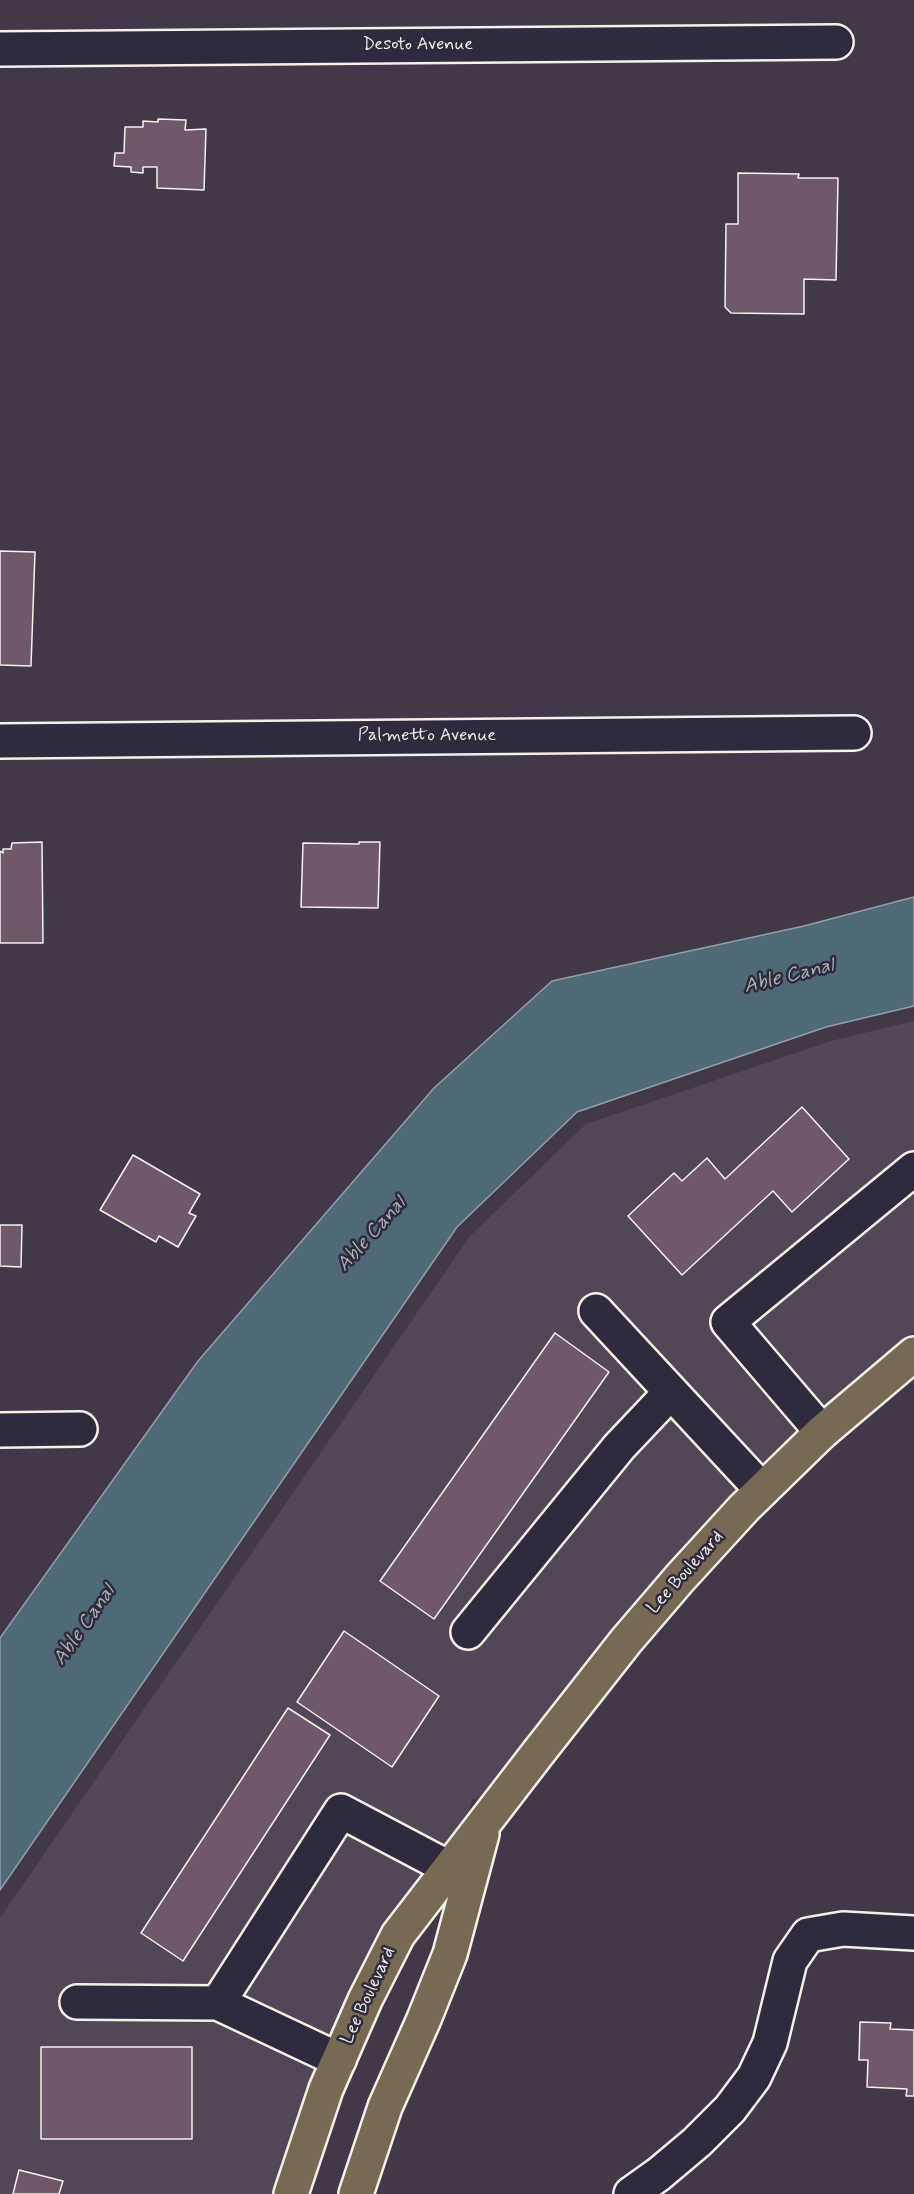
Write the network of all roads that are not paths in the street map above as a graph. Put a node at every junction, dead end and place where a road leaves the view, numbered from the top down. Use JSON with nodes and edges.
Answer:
{"nodes":[{"id":1,"x":836,"y":42,"type":"dead end"},
{"id":2,"x":0,"y":49,"type":"edge"},
{"id":3,"x":854,"y":733,"type":"dead end"},
{"id":4,"x":0,"y":741,"type":"edge"},
{"id":5,"x":914,"y":1169,"type":"edge"},
{"id":6,"x":596,"y":1311,"type":"dead end"},
{"id":7,"x":914,"y":1354,"type":"edge"},
{"id":8,"x":671,"y":1392,"type":"junction"},
{"id":9,"x":80,"y":1429,"type":"dead end"},
{"id":10,"x":0,"y":1430,"type":"edge"},
{"id":11,"x":822,"y":1432,"type":"junction"},
{"id":12,"x":762,"y":1490,"type":"junction"},
{"id":13,"x":468,"y":1632,"type":"dead end"},
{"id":14,"x":486,"y":1819,"type":"junction"},
{"id":15,"x":448,"y":1868,"type":"junction"},
{"id":16,"x":914,"y":1933,"type":"edge"},
{"id":17,"x":77,"y":2002,"type":"dead end"},
{"id":18,"x":218,"y":2003,"type":"junction"},
{"id":19,"x":339,"y":2060,"type":"junction"},
{"id":20,"x":291,"y":2194,"type":"edge"},
{"id":21,"x":356,"y":2194,"type":"edge"},
{"id":22,"x":632,"y":2194,"type":"edge"}],
"edges":[{"from":1,"to":2,"type":"street","name":"Desoto Avenue"},
{"from":3,"to":4,"type":"street","name":"Palmetto Avenue"},
{"from":5,"to":11,"type":"street"},
{"from":6,"to":8,"type":"street"},
{"from":7,"to":11,"type":"main road","name":"Lee Boulevard"},
{"from":8,"to":12,"type":"street"},
{"from":8,"to":13,"type":"street"},
{"from":9,"to":10,"type":"street"},
{"from":11,"to":12,"type":"main road","name":"Lee Boulevard"},
{"from":12,"to":14,"type":"main road","name":"Lee Boulevard"},
{"from":14,"to":15,"type":"main road","name":"Lee Boulevard"},
{"from":14,"to":21,"type":"main road","name":"Lee Boulevard"},
{"from":15,"to":18,"type":"street"},
{"from":15,"to":19,"type":"main road","name":"Lee Boulevard"},
{"from":16,"to":22,"type":"street"},
{"from":17,"to":18,"type":"street"},
{"from":18,"to":19,"type":"street"},
{"from":19,"to":20,"type":"main road","name":"Lee Boulevard"}]}
